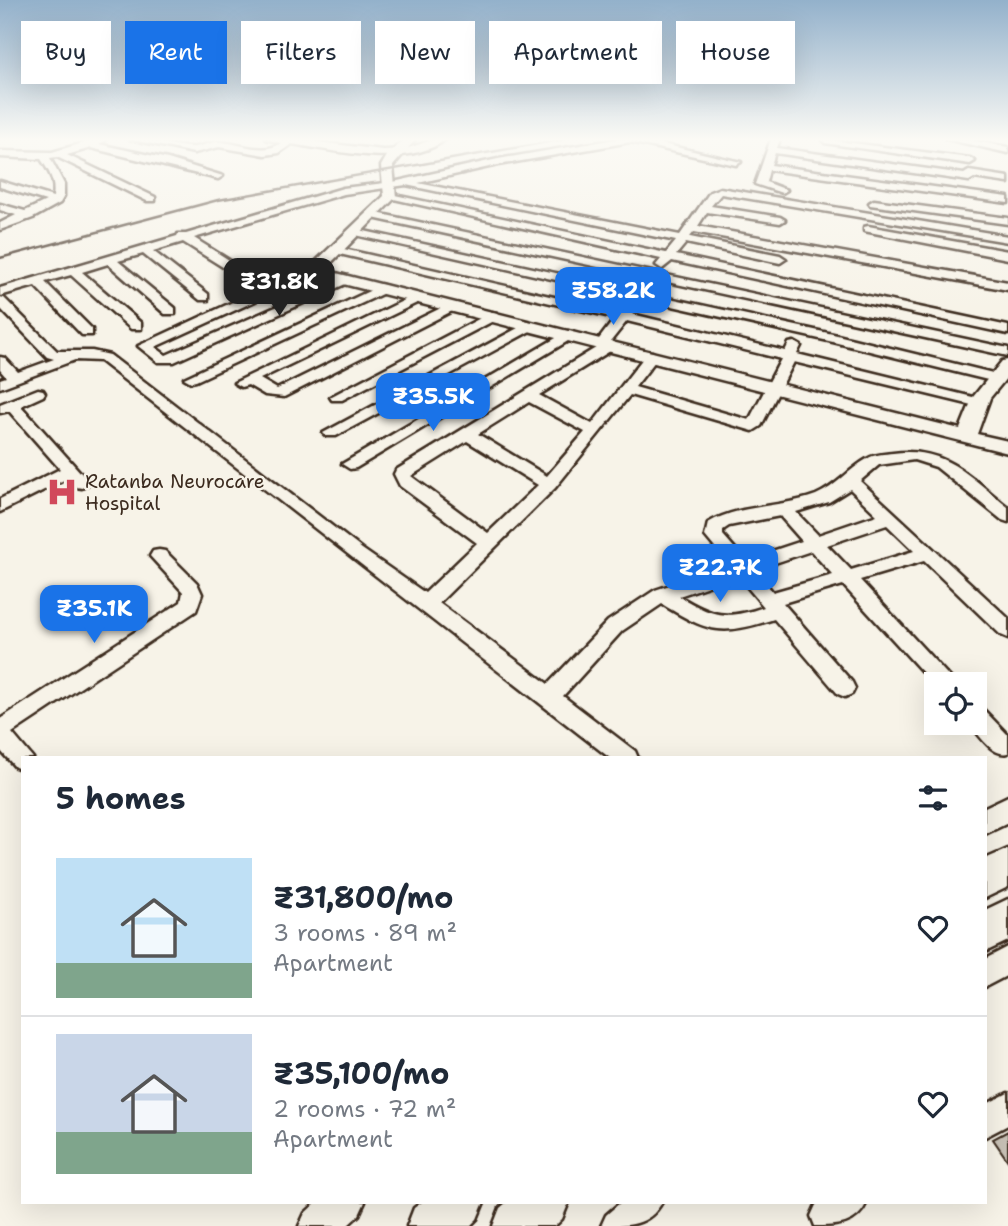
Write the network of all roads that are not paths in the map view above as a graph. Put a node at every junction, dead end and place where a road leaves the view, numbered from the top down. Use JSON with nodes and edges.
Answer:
{"nodes":[{"id":1,"x":40,"y":196,"type":"edge"},
{"id":2,"x":59,"y":196,"type":"edge"},
{"id":3,"x":145,"y":196,"type":"edge"},
{"id":4,"x":324,"y":196,"type":"edge"},
{"id":5,"x":389,"y":196,"type":"edge"},
{"id":6,"x":424,"y":196,"type":"edge"},
{"id":7,"x":448,"y":196,"type":"edge"},
{"id":8,"x":712,"y":196,"type":"edge"},
{"id":9,"x":755,"y":196,"type":"edge"},
{"id":10,"x":969,"y":196,"type":"edge"},
{"id":11,"x":983,"y":196,"type":"edge"},
{"id":12,"x":151,"y":199,"type":"dead end"},
{"id":13,"x":1008,"y":200,"type":"edge"},
{"id":14,"x":56,"y":201,"type":"junction"},
{"id":15,"x":788,"y":201,"type":"junction"},
{"id":16,"x":863,"y":201,"type":"dead end"},
{"id":17,"x":877,"y":203,"type":"junction"},
{"id":18,"x":0,"y":206,"type":"edge"},
{"id":19,"x":704,"y":208,"type":"junction"},
{"id":20,"x":541,"y":211,"type":"junction"},
{"id":21,"x":372,"y":215,"type":"junction"},
{"id":22,"x":873,"y":215,"type":"junction"},
{"id":23,"x":966,"y":215,"type":"junction"},
{"id":24,"x":29,"y":216,"type":"junction"},
{"id":25,"x":779,"y":220,"type":"junction"},
{"id":26,"x":1008,"y":221,"type":"edge"},
{"id":27,"x":527,"y":226,"type":"junction"},
{"id":28,"x":0,"y":227,"type":"edge"},
{"id":29,"x":691,"y":228,"type":"junction"},
{"id":30,"x":355,"y":232,"type":"junction"},
{"id":31,"x":969,"y":232,"type":"junction"},
{"id":32,"x":182,"y":236,"type":"junction"},
{"id":33,"x":1008,"y":239,"type":"edge"},
{"id":34,"x":683,"y":240,"type":"junction"},
{"id":35,"x":770,"y":241,"type":"junction"},
{"id":36,"x":863,"y":243,"type":"junction"},
{"id":37,"x":509,"y":244,"type":"junction"},
{"id":38,"x":144,"y":248,"type":"junction"},
{"id":39,"x":335,"y":250,"type":"junction"},
{"id":40,"x":1008,"y":255,"type":"edge"},
{"id":41,"x":669,"y":257,"type":"junction"},
{"id":42,"x":108,"y":258,"type":"junction"},
{"id":43,"x":780,"y":259,"type":"dead end"},
{"id":44,"x":490,"y":261,"type":"junction"},
{"id":45,"x":961,"y":261,"type":"junction"},
{"id":46,"x":72,"y":269,"type":"junction"},
{"id":47,"x":317,"y":273,"type":"junction"},
{"id":48,"x":654,"y":275,"type":"junction"},
{"id":49,"x":37,"y":281,"type":"junction"},
{"id":50,"x":346,"y":281,"type":"junction"},
{"id":51,"x":1008,"y":286,"type":"edge"},
{"id":52,"x":273,"y":288,"type":"junction"},
{"id":53,"x":382,"y":289,"type":"junction"},
{"id":54,"x":826,"y":290,"type":"junction"},
{"id":55,"x":0,"y":292,"type":"edge"},
{"id":56,"x":456,"y":295,"type":"junction"},
{"id":57,"x":640,"y":295,"type":"junction"},
{"id":58,"x":204,"y":297,"type":"dead end"},
{"id":59,"x":417,"y":298,"type":"junction"},
{"id":60,"x":0,"y":301,"type":"edge"},
{"id":61,"x":815,"y":309,"type":"junction"},
{"id":62,"x":170,"y":311,"type":"dead end"},
{"id":63,"x":492,"y":316,"type":"junction"},
{"id":64,"x":623,"y":316,"type":"junction"},
{"id":65,"x":136,"y":326,"type":"dead end"},
{"id":66,"x":529,"y":326,"type":"junction"},
{"id":67,"x":1008,"y":330,"type":"edge"},
{"id":68,"x":802,"y":331,"type":"junction"},
{"id":69,"x":88,"y":332,"type":"dead end"},
{"id":70,"x":568,"y":335,"type":"junction"},
{"id":71,"x":606,"y":344,"type":"junction"},
{"id":72,"x":1008,"y":352,"type":"edge"},
{"id":73,"x":75,"y":356,"type":"junction"},
{"id":74,"x":652,"y":356,"type":"junction"},
{"id":75,"x":788,"y":356,"type":"junction"},
{"id":76,"x":0,"y":361,"type":"edge"},
{"id":77,"x":1002,"y":371,"type":"edge"},
{"id":78,"x":16,"y":378,"type":"junction"},
{"id":79,"x":191,"y":378,"type":"dead end"},
{"id":80,"x":0,"y":384,"type":"edge"},
{"id":81,"x":776,"y":387,"type":"junction"},
{"id":82,"x":626,"y":389,"type":"junction"},
{"id":83,"x":38,"y":393,"type":"dead end"},
{"id":84,"x":528,"y":396,"type":"junction"},
{"id":85,"x":337,"y":397,"type":"dead end"},
{"id":86,"x":980,"y":403,"type":"junction"},
{"id":87,"x":5,"y":407,"type":"edge"},
{"id":88,"x":594,"y":431,"type":"junction"},
{"id":89,"x":331,"y":433,"type":"dead end"},
{"id":90,"x":467,"y":434,"type":"junction"},
{"id":91,"x":967,"y":436,"type":"junction"},
{"id":92,"x":1008,"y":447,"type":"edge"},
{"id":93,"x":349,"y":464,"type":"dead end"},
{"id":94,"x":70,"y":470,"type":"junction"},
{"id":95,"x":849,"y":479,"type":"junction"},
{"id":96,"x":82,"y":484,"type":"dead end"},
{"id":97,"x":549,"y":484,"type":"junction"},
{"id":98,"x":0,"y":506,"type":"edge"},
{"id":99,"x":784,"y":510,"type":"junction"},
{"id":100,"x":1008,"y":516,"type":"edge"},
{"id":101,"x":888,"y":518,"type":"junction"},
{"id":102,"x":489,"y":543,"type":"junction"},
{"id":103,"x":813,"y":543,"type":"junction"},
{"id":104,"x":927,"y":554,"type":"junction"},
{"id":105,"x":159,"y":556,"type":"dead end"},
{"id":106,"x":742,"y":566,"type":"junction"},
{"id":107,"x":846,"y":578,"type":"junction"},
{"id":108,"x":662,"y":596,"type":"junction"},
{"id":109,"x":426,"y":604,"type":"junction"},
{"id":110,"x":774,"y":605,"type":"junction"},
{"id":111,"x":1008,"y":630,"type":"edge"},
{"id":112,"x":935,"y":672,"type":"edge"},
{"id":113,"x":845,"y":688,"type":"dead end"},
{"id":114,"x":549,"y":697,"type":"junction"},
{"id":115,"x":987,"y":728,"type":"edge"},
{"id":116,"x":0,"y":733,"type":"edge"},
{"id":117,"x":1003,"y":745,"type":"dead end"},
{"id":118,"x":624,"y":756,"type":"edge"},
{"id":119,"x":21,"y":758,"type":"edge"},
{"id":120,"x":1008,"y":809,"type":"edge"},
{"id":121,"x":987,"y":820,"type":"edge"},
{"id":122,"x":1008,"y":867,"type":"edge"},
{"id":123,"x":987,"y":878,"type":"edge"},
{"id":124,"x":1008,"y":960,"type":"edge"},
{"id":125,"x":987,"y":973,"type":"edge"},
{"id":126,"x":1008,"y":1108,"type":"edge"},
{"id":127,"x":987,"y":1121,"type":"edge"},
{"id":128,"x":344,"y":1204,"type":"edge"},
{"id":129,"x":543,"y":1204,"type":"edge"},
{"id":130,"x":644,"y":1204,"type":"edge"},
{"id":131,"x":318,"y":1226,"type":"edge"},
{"id":132,"x":518,"y":1226,"type":"edge"},
{"id":133,"x":617,"y":1226,"type":"edge"}],
"edges":[{"from":1,"to":14,"type":"street"},
{"from":2,"to":14,"type":"street"},
{"from":3,"to":12,"type":"street"},
{"from":4,"to":32,"type":"street"},
{"from":5,"to":21,"type":"street"},
{"from":6,"to":27,"type":"street"},
{"from":7,"to":20,"type":"street"},
{"from":8,"to":19,"type":"street"},
{"from":9,"to":15,"type":"street"},
{"from":10,"to":23,"type":"street"},
{"from":11,"to":13,"type":"street"},
{"from":14,"to":24,"type":"street"},
{"from":15,"to":22,"type":"street"},
{"from":15,"to":25,"type":"street"},
{"from":16,"to":17,"type":"street"},
{"from":17,"to":22,"type":"street"},
{"from":17,"to":23,"type":"street"},
{"from":18,"to":24,"type":"street"},
{"from":19,"to":25,"type":"street"},
{"from":19,"to":29,"type":"street"},
{"from":20,"to":27,"type":"street"},
{"from":20,"to":34,"type":"street"},
{"from":21,"to":30,"type":"street"},
{"from":21,"to":37,"type":"street"},
{"from":22,"to":31,"type":"street"},
{"from":22,"to":36,"type":"street"},
{"from":23,"to":26,"type":"street"},
{"from":24,"to":28,"type":"street"},
{"from":25,"to":35,"type":"street"},
{"from":27,"to":37,"type":"street"},
{"from":27,"to":41,"type":"street"},
{"from":29,"to":34,"type":"street"},
{"from":29,"to":35,"type":"street"},
{"from":30,"to":39,"type":"street"},
{"from":30,"to":44,"type":"street"},
{"from":31,"to":33,"type":"street"},
{"from":31,"to":45,"type":"street"},
{"from":32,"to":38,"type":"street"},
{"from":32,"to":52,"type":"street"},
{"from":34,"to":41,"type":"street"},
{"from":34,"to":43,"type":"street"},
{"from":35,"to":36,"type":"street"},
{"from":36,"to":45,"type":"street"},
{"from":36,"to":45,"type":"street"},
{"from":37,"to":44,"type":"street"},
{"from":37,"to":48,"type":"street"},
{"from":38,"to":42,"type":"street"},
{"from":38,"to":58,"type":"street"},
{"from":39,"to":47,"type":"street"},
{"from":39,"to":56,"type":"street"},
{"from":40,"to":45,"type":"street"},
{"from":41,"to":48,"type":"street"},
{"from":41,"to":54,"type":"street"},
{"from":42,"to":46,"type":"street"},
{"from":42,"to":62,"type":"street"},
{"from":44,"to":56,"type":"street"},
{"from":44,"to":57,"type":"street"},
{"from":45,"to":51,"type":"street"},
{"from":46,"to":49,"type":"street"},
{"from":46,"to":65,"type":"street"},
{"from":47,"to":50,"type":"street"},
{"from":47,"to":52,"type":"street"},
{"from":48,"to":57,"type":"street"},
{"from":48,"to":61,"type":"street"},
{"from":49,"to":55,"type":"street"},
{"from":49,"to":69,"type":"street"},
{"from":50,"to":52,"type":"street"},
{"from":50,"to":53,"type":"street"},
{"from":53,"to":59,"type":"street"},
{"from":53,"to":79,"type":"street"},
{"from":54,"to":61,"type":"street"},
{"from":54,"to":67,"type":"street"},
{"from":56,"to":59,"type":"street"},
{"from":56,"to":59,"type":"street"},
{"from":56,"to":63,"type":"street"},
{"from":56,"to":64,"type":"street"},
{"from":57,"to":64,"type":"street"},
{"from":57,"to":68,"type":"street"},
{"from":60,"to":73,"type":"street"},
{"from":61,"to":68,"type":"street"},
{"from":61,"to":72,"type":"street"},
{"from":63,"to":66,"type":"street"},
{"from":63,"to":85,"type":"street"},
{"from":64,"to":71,"type":"street"},
{"from":64,"to":75,"type":"street"},
{"from":66,"to":70,"type":"street"},
{"from":66,"to":89,"type":"street"},
{"from":68,"to":75,"type":"street"},
{"from":68,"to":77,"type":"street"},
{"from":70,"to":71,"type":"street"},
{"from":70,"to":93,"type":"street"},
{"from":71,"to":74,"type":"street"},
{"from":71,"to":84,"type":"street"},
{"from":73,"to":78,"type":"street"},
{"from":73,"to":109,"type":"street"},
{"from":74,"to":81,"type":"street"},
{"from":74,"to":82,"type":"street"},
{"from":75,"to":81,"type":"street"},
{"from":75,"to":86,"type":"street"},
{"from":76,"to":78,"type":"street"},
{"from":77,"to":86,"type":"street"},
{"from":78,"to":80,"type":"street"},
{"from":81,"to":82,"type":"street"},
{"from":81,"to":91,"type":"street"},
{"from":82,"to":88,"type":"street"},
{"from":83,"to":87,"type":"street"},
{"from":84,"to":88,"type":"street"},
{"from":84,"to":90,"type":"street"},
{"from":86,"to":91,"type":"street"},
{"from":87,"to":94,"type":"street"},
{"from":88,"to":97,"type":"street"},
{"from":90,"to":97,"type":"street"},
{"from":90,"to":102,"type":"street"},
{"from":91,"to":92,"type":"street"},
{"from":94,"to":96,"type":"street"},
{"from":94,"to":98,"type":"street"},
{"from":95,"to":99,"type":"street"},
{"from":95,"to":100,"type":"street"},
{"from":95,"to":101,"type":"street"},
{"from":97,"to":102,"type":"street"},
{"from":99,"to":103,"type":"street"},
{"from":99,"to":106,"type":"street"},
{"from":101,"to":103,"type":"street"},
{"from":101,"to":104,"type":"street"},
{"from":102,"to":109,"type":"street"},
{"from":103,"to":106,"type":"street"},
{"from":103,"to":107,"type":"street"},
{"from":104,"to":107,"type":"street"},
{"from":104,"to":111,"type":"street"},
{"from":105,"to":116,"type":"street"},
{"from":106,"to":108,"type":"street"},
{"from":106,"to":110,"type":"street"},
{"from":107,"to":110,"type":"street"},
{"from":107,"to":112,"type":"street"},
{"from":108,"to":110,"type":"street"},
{"from":108,"to":114,"type":"street"},
{"from":109,"to":114,"type":"street"},
{"from":110,"to":113,"type":"street"},
{"from":114,"to":118,"type":"street"},
{"from":115,"to":117,"type":"street"},
{"from":116,"to":119,"type":"street"},
{"from":120,"to":121,"type":"street"},
{"from":122,"to":123,"type":"main road"},
{"from":124,"to":125,"type":"street"},
{"from":126,"to":127,"type":"street"},
{"from":128,"to":131,"type":"street"},
{"from":129,"to":132,"type":"main road"},
{"from":130,"to":133,"type":"street"}]}
